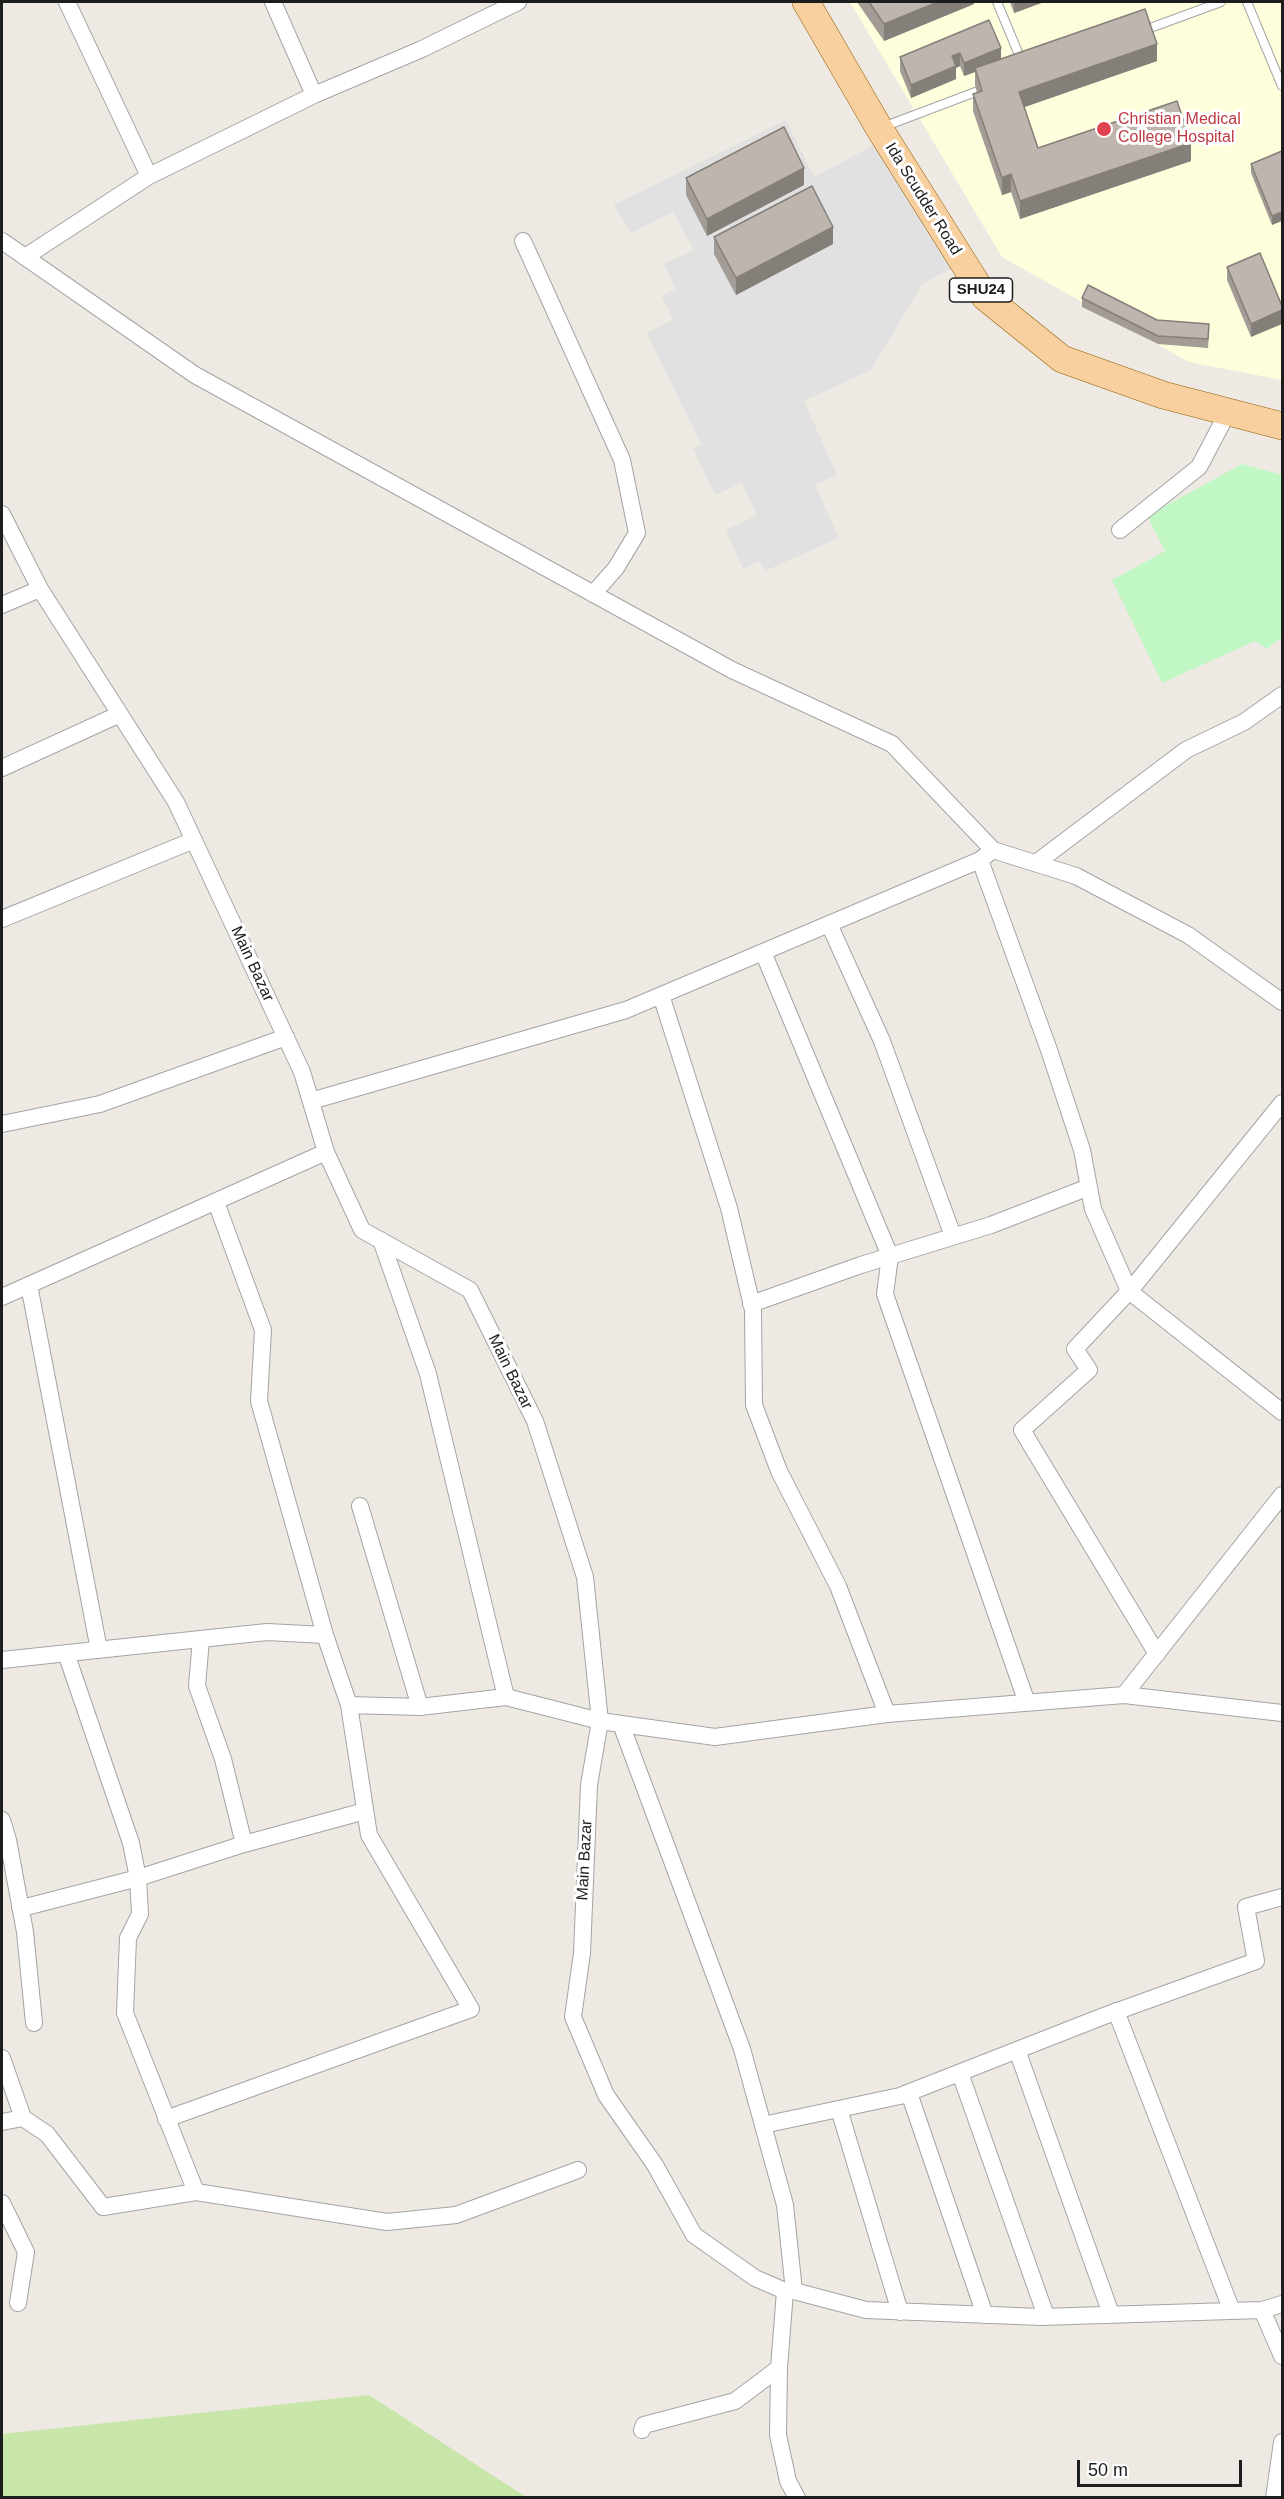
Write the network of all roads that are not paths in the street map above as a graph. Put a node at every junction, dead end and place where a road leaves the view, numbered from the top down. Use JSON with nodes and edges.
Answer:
{"nodes":[{"id":1,"x":67,"y":2,"type":"edge"},
{"id":2,"x":273,"y":2,"type":"edge"},
{"id":3,"x":518,"y":2,"type":"edge"},
{"id":4,"x":806,"y":2,"type":"edge"},
{"id":5,"x":997,"y":2,"type":"edge"},
{"id":6,"x":1221,"y":2,"type":"edge"},
{"id":7,"x":1247,"y":2,"type":"edge"},
{"id":8,"x":1135,"y":33,"type":"edge"},
{"id":9,"x":1026,"y":73,"type":"edge"},
{"id":10,"x":994,"y":86,"type":"edge"},
{"id":11,"x":1282,"y":86,"type":"edge"},
{"id":12,"x":314,"y":95,"type":"junction"},
{"id":13,"x":879,"y":128,"type":"junction"},
{"id":14,"x":149,"y":176,"type":"junction"},
{"id":15,"x":2,"y":241,"type":"edge"},
{"id":16,"x":523,"y":241,"type":"dead end"},
{"id":17,"x":25,"y":257,"type":"junction"},
{"id":18,"x":1228,"y":412,"type":"junction"},
{"id":19,"x":1282,"y":426,"type":"edge"},
{"id":20,"x":2,"y":514,"type":"edge"},
{"id":21,"x":1119,"y":530,"type":"dead end"},
{"id":22,"x":40,"y":589,"type":"junction"},
{"id":23,"x":593,"y":594,"type":"junction"},
{"id":24,"x":2,"y":605,"type":"edge"},
{"id":25,"x":1282,"y":695,"type":"edge"},
{"id":26,"x":120,"y":714,"type":"junction"},
{"id":27,"x":2,"y":768,"type":"edge"},
{"id":28,"x":194,"y":840,"type":"junction"},
{"id":29,"x":986,"y":855,"type":"junction"},
{"id":30,"x":1036,"y":863,"type":"junction"},
{"id":31,"x":2,"y":919,"type":"edge"},
{"id":32,"x":829,"y":924,"type":"junction"},
{"id":33,"x":763,"y":952,"type":"junction"},
{"id":34,"x":661,"y":995,"type":"junction"},
{"id":35,"x":1282,"y":1002,"type":"edge"},
{"id":36,"x":286,"y":1037,"type":"junction"},
{"id":37,"x":311,"y":1101,"type":"junction"},
{"id":38,"x":1282,"y":1103,"type":"edge"},
{"id":39,"x":2,"y":1124,"type":"edge"},
{"id":40,"x":326,"y":1152,"type":"junction"},
{"id":41,"x":1089,"y":1187,"type":"junction"},
{"id":42,"x":216,"y":1202,"type":"junction"},
{"id":43,"x":953,"y":1236,"type":"junction"},
{"id":44,"x":381,"y":1240,"type":"junction"},
{"id":45,"x":890,"y":1256,"type":"junction"},
{"id":46,"x":29,"y":1285,"type":"junction"},
{"id":47,"x":1129,"y":1291,"type":"junction"},
{"id":48,"x":2,"y":1296,"type":"edge"},
{"id":49,"x":751,"y":1304,"type":"junction"},
{"id":50,"x":1282,"y":1412,"type":"edge"},
{"id":51,"x":1282,"y":1495,"type":"edge"},
{"id":52,"x":360,"y":1506,"type":"dead end"},
{"id":53,"x":325,"y":1635,"type":"junction"},
{"id":54,"x":201,"y":1639,"type":"junction"},
{"id":55,"x":99,"y":1650,"type":"junction"},
{"id":56,"x":66,"y":1653,"type":"junction"},
{"id":57,"x":1157,"y":1654,"type":"junction"},
{"id":58,"x":2,"y":1660,"type":"edge"},
{"id":59,"x":1124,"y":1695,"type":"junction"},
{"id":60,"x":506,"y":1697,"type":"junction"},
{"id":61,"x":1027,"y":1703,"type":"junction"},
{"id":62,"x":349,"y":1705,"type":"junction"},
{"id":63,"x":420,"y":1707,"type":"junction"},
{"id":64,"x":1282,"y":1713,"type":"edge"},
{"id":65,"x":887,"y":1714,"type":"junction"},
{"id":66,"x":600,"y":1721,"type":"junction"},
{"id":67,"x":621,"y":1724,"type":"junction"},
{"id":68,"x":365,"y":1811,"type":"junction"},
{"id":69,"x":2,"y":1820,"type":"edge"},
{"id":70,"x":244,"y":1844,"type":"junction"},
{"id":71,"x":138,"y":1878,"type":"junction"},
{"id":72,"x":1282,"y":1897,"type":"edge"},
{"id":73,"x":20,"y":1906,"type":"junction"},
{"id":74,"x":1116,"y":2011,"type":"junction"},
{"id":75,"x":34,"y":2023,"type":"dead end"},
{"id":76,"x":1017,"y":2050,"type":"junction"},
{"id":77,"x":2,"y":2058,"type":"edge"},
{"id":78,"x":960,"y":2073,"type":"junction"},
{"id":79,"x":909,"y":2092,"type":"junction"},
{"id":80,"x":839,"y":2109,"type":"junction"},
{"id":81,"x":23,"y":2118,"type":"junction"},
{"id":82,"x":166,"y":2119,"type":"junction"},
{"id":83,"x":2,"y":2122,"type":"edge"},
{"id":84,"x":763,"y":2126,"type":"junction"},
{"id":85,"x":578,"y":2170,"type":"dead end"},
{"id":86,"x":196,"y":2192,"type":"junction"},
{"id":87,"x":2,"y":2203,"type":"edge"},
{"id":88,"x":790,"y":2291,"type":"junction"},
{"id":89,"x":18,"y":2303,"type":"dead end"},
{"id":90,"x":1282,"y":2304,"type":"edge"},
{"id":91,"x":1262,"y":2310,"type":"junction"},
{"id":92,"x":1232,"y":2311,"type":"junction"},
{"id":93,"x":900,"y":2312,"type":"junction"},
{"id":94,"x":1110,"y":2314,"type":"junction"},
{"id":95,"x":986,"y":2315,"type":"junction"},
{"id":96,"x":1046,"y":2316,"type":"junction"},
{"id":97,"x":1282,"y":2356,"type":"edge"},
{"id":98,"x":779,"y":2368,"type":"junction"},
{"id":99,"x":642,"y":2430,"type":"dead end"},
{"id":100,"x":1282,"y":2442,"type":"edge"},
{"id":101,"x":797,"y":2498,"type":"edge"},
{"id":102,"x":1274,"y":2498,"type":"edge"}],
"edges":[{"from":1,"to":14,"type":"street"},
{"from":2,"to":12,"type":"street"},
{"from":3,"to":12,"type":"street"},
{"from":4,"to":13,"type":"main road","name":"Ida Scudder Road","number":"SHU24"},
{"from":5,"to":9,"type":"lane"},
{"from":6,"to":8,"type":"lane"},
{"from":7,"to":11,"type":"lane"},
{"from":10,"to":13,"type":"lane"},
{"from":12,"to":14,"type":"street"},
{"from":13,"to":18,"type":"main road","name":"Ida Scudder Road","number":"SHU24"},
{"from":14,"to":17,"type":"street"},
{"from":15,"to":17,"type":"street"},
{"from":16,"to":23,"type":"street"},
{"from":17,"to":23,"type":"street"},
{"from":18,"to":19,"type":"main road","name":"Ida Scudder Road","number":"SHU24"},
{"from":18,"to":21,"type":"street"},
{"from":20,"to":22,"type":"street","name":"Main Bazar"},
{"from":22,"to":24,"type":"street"},
{"from":22,"to":26,"type":"street","name":"Main Bazar"},
{"from":23,"to":29,"type":"street"},
{"from":25,"to":30,"type":"street"},
{"from":26,"to":27,"type":"street"},
{"from":26,"to":28,"type":"street","name":"Main Bazar"},
{"from":28,"to":31,"type":"street"},
{"from":28,"to":36,"type":"street","name":"Main Bazar"},
{"from":29,"to":30,"type":"street"},
{"from":29,"to":32,"type":"street"},
{"from":29,"to":41,"type":"street"},
{"from":30,"to":35,"type":"street"},
{"from":32,"to":33,"type":"street"},
{"from":32,"to":43,"type":"street"},
{"from":33,"to":34,"type":"street"},
{"from":33,"to":45,"type":"street"},
{"from":34,"to":37,"type":"street"},
{"from":34,"to":49,"type":"street"},
{"from":36,"to":37,"type":"street","name":"Main Bazar"},
{"from":36,"to":39,"type":"street"},
{"from":37,"to":40,"type":"street","name":"Main Bazar"},
{"from":38,"to":47,"type":"street"},
{"from":40,"to":42,"type":"street"},
{"from":40,"to":44,"type":"street","name":"Main Bazar"},
{"from":41,"to":43,"type":"street"},
{"from":41,"to":47,"type":"street"},
{"from":42,"to":46,"type":"street"},
{"from":42,"to":53,"type":"street"},
{"from":43,"to":45,"type":"street"},
{"from":44,"to":60,"type":"street"},
{"from":44,"to":66,"type":"street","name":"Main Bazar"},
{"from":45,"to":49,"type":"street"},
{"from":45,"to":61,"type":"street"},
{"from":46,"to":48,"type":"street"},
{"from":46,"to":55,"type":"street"},
{"from":47,"to":50,"type":"street"},
{"from":47,"to":57,"type":"street"},
{"from":49,"to":65,"type":"street"},
{"from":51,"to":57,"type":"street"},
{"from":52,"to":63,"type":"street"},
{"from":53,"to":54,"type":"street"},
{"from":53,"to":62,"type":"street"},
{"from":54,"to":55,"type":"street"},
{"from":54,"to":70,"type":"street"},
{"from":55,"to":56,"type":"street"},
{"from":56,"to":58,"type":"street"},
{"from":56,"to":71,"type":"street"},
{"from":57,"to":59,"type":"street"},
{"from":59,"to":61,"type":"street"},
{"from":59,"to":64,"type":"street"},
{"from":60,"to":63,"type":"street"},
{"from":60,"to":66,"type":"street"},
{"from":61,"to":65,"type":"street"},
{"from":62,"to":63,"type":"street"},
{"from":62,"to":68,"type":"street"},
{"from":65,"to":67,"type":"street"},
{"from":66,"to":67,"type":"street"},
{"from":66,"to":88,"type":"street","name":"Main Bazar"},
{"from":67,"to":84,"type":"street"},
{"from":68,"to":70,"type":"street"},
{"from":68,"to":82,"type":"street"},
{"from":69,"to":73,"type":"street"},
{"from":70,"to":71,"type":"street"},
{"from":71,"to":73,"type":"street"},
{"from":71,"to":82,"type":"street"},
{"from":72,"to":74,"type":"street"},
{"from":73,"to":75,"type":"street"},
{"from":74,"to":76,"type":"street"},
{"from":74,"to":92,"type":"street"},
{"from":76,"to":78,"type":"street"},
{"from":76,"to":94,"type":"street"},
{"from":77,"to":81,"type":"street"},
{"from":78,"to":79,"type":"street"},
{"from":78,"to":96,"type":"street"},
{"from":79,"to":80,"type":"street"},
{"from":79,"to":95,"type":"street"},
{"from":80,"to":84,"type":"street"},
{"from":80,"to":93,"type":"street"},
{"from":81,"to":83,"type":"street"},
{"from":81,"to":86,"type":"street"},
{"from":82,"to":86,"type":"street"},
{"from":84,"to":88,"type":"street"},
{"from":85,"to":86,"type":"street"},
{"from":87,"to":89,"type":"street"},
{"from":88,"to":93,"type":"street","name":"Main Bazar"},
{"from":88,"to":98,"type":"street"},
{"from":90,"to":91,"type":"street","name":"Main Bazar"},
{"from":91,"to":92,"type":"street","name":"Main Bazar"},
{"from":91,"to":97,"type":"street"},
{"from":92,"to":94,"type":"street","name":"Main Bazar"},
{"from":93,"to":95,"type":"street","name":"Main Bazar"},
{"from":94,"to":96,"type":"street","name":"Main Bazar"},
{"from":95,"to":96,"type":"street","name":"Main Bazar"},
{"from":98,"to":99,"type":"street"},
{"from":98,"to":101,"type":"street"},
{"from":100,"to":102,"type":"street"}]}
